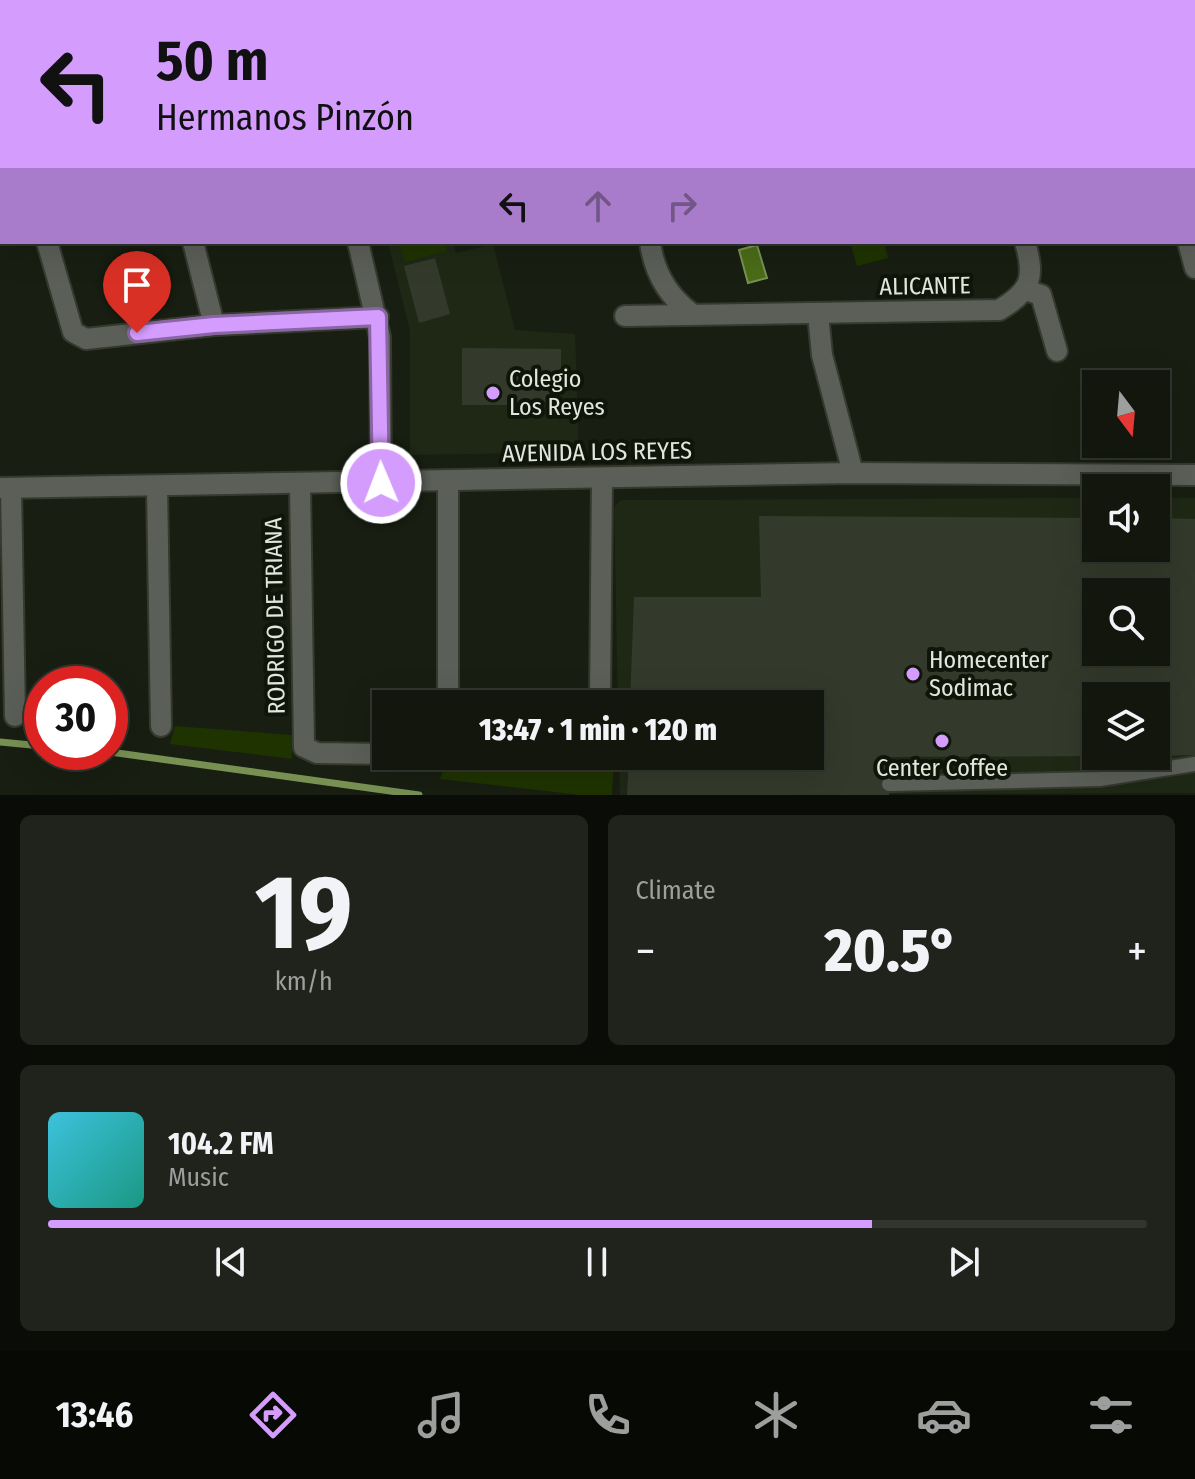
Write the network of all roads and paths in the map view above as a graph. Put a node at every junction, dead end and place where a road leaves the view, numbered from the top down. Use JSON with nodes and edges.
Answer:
{"nodes":[{"id":1,"x":48,"y":244,"type":"edge"},
{"id":2,"x":194,"y":244,"type":"edge"},
{"id":3,"x":359,"y":244,"type":"edge"},
{"id":4,"x":650,"y":244,"type":"edge"},
{"id":5,"x":1026,"y":244,"type":"edge"},
{"id":6,"x":1189,"y":244,"type":"edge"},
{"id":7,"x":1195,"y":268,"type":"edge"},
{"id":8,"x":1026,"y":290,"type":"junction"},
{"id":9,"x":691,"y":313,"type":"junction"},
{"id":10,"x":818,"y":314,"type":"junction"},
{"id":11,"x":625,"y":316,"type":"dead end"},
{"id":12,"x":378,"y":317,"type":"junction"},
{"id":13,"x":214,"y":325,"type":"junction"},
{"id":14,"x":1057,"y":351,"type":"dead end"},
{"id":15,"x":853,"y":473,"type":"junction"},
{"id":16,"x":1195,"y":475,"type":"edge"},
{"id":17,"x":602,"y":478,"type":"junction"},
{"id":18,"x":448,"y":482,"type":"junction"},
{"id":19,"x":381,"y":483,"type":"junction"},
{"id":20,"x":300,"y":485,"type":"junction"},
{"id":21,"x":157,"y":486,"type":"junction"},
{"id":22,"x":5,"y":488,"type":"edge"},
{"id":23,"x":448,"y":690,"type":"edge"},
{"id":24,"x":600,"y":690,"type":"edge"},
{"id":25,"x":15,"y":716,"type":"dead end"},
{"id":26,"x":161,"y":726,"type":"dead end"},
{"id":27,"x":372,"y":754,"type":"edge"},
{"id":28,"x":1195,"y":764,"type":"edge"},
{"id":29,"x":889,"y":784,"type":"dead end"}],
"edges":[{"from":1,"to":13,"type":"street"},
{"from":2,"to":13,"type":"street"},
{"from":3,"to":12,"type":"street"},
{"from":4,"to":9,"type":"street"},
{"from":5,"to":8,"type":"street"},
{"from":6,"to":7,"type":"street"},
{"from":8,"to":10,"type":"street","name":"ALICANTE"},
{"from":8,"to":14,"type":"street"},
{"from":9,"to":10,"type":"street","name":"ALICANTE"},
{"from":9,"to":11,"type":"street","name":"ALICANTE"},
{"from":10,"to":15,"type":"street"},
{"from":12,"to":13,"type":"street"},
{"from":12,"to":19,"type":"street"},
{"from":15,"to":16,"type":"street","name":"AVENIDA LOS REYES"},
{"from":15,"to":17,"type":"street","name":"AVENIDA LOS REYES"},
{"from":17,"to":18,"type":"street","name":"AVENIDA LOS REYES"},
{"from":17,"to":24,"type":"street"},
{"from":18,"to":19,"type":"street","name":"AVENIDA LOS REYES"},
{"from":18,"to":23,"type":"street"},
{"from":19,"to":20,"type":"street","name":"AVENIDA LOS REYES"},
{"from":20,"to":21,"type":"street","name":"AVENIDA LOS REYES"},
{"from":20,"to":27,"type":"street","name":"RODRIGO DE TRIANA"},
{"from":21,"to":22,"type":"street","name":"AVENIDA LOS REYES"},
{"from":21,"to":26,"type":"street"},
{"from":22,"to":25,"type":"street"},
{"from":28,"to":29,"type":"lane"}]}
